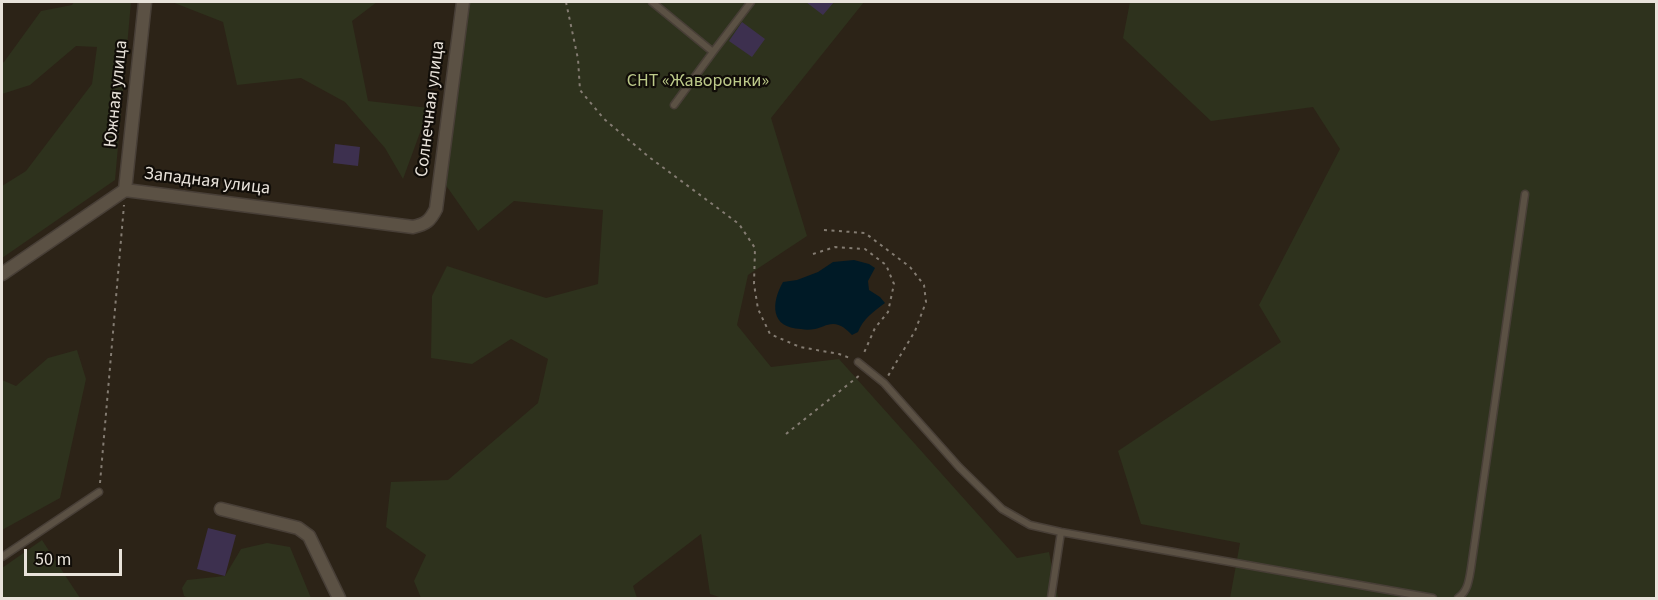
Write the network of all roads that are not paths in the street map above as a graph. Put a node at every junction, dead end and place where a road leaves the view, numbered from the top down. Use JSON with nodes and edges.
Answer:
{"nodes":[{"id":1,"x":145,"y":2,"type":"edge"},
{"id":2,"x":463,"y":2,"type":"edge"},
{"id":3,"x":651,"y":2,"type":"edge"},
{"id":4,"x":751,"y":2,"type":"edge"},
{"id":5,"x":713,"y":52,"type":"junction"},
{"id":6,"x":674,"y":105,"type":"dead end"},
{"id":7,"x":125,"y":190,"type":"junction"},
{"id":8,"x":1525,"y":194,"type":"dead end"},
{"id":9,"x":431,"y":221,"type":"joint"},
{"id":10,"x":2,"y":274,"type":"edge"},
{"id":11,"x":858,"y":362,"type":"road end"},
{"id":12,"x":99,"y":492,"type":"road end"},
{"id":13,"x":221,"y":509,"type":"dead end"},
{"id":14,"x":1060,"y":532,"type":"junction"},
{"id":15,"x":2,"y":557,"type":"edge"},
{"id":16,"x":339,"y":598,"type":"edge"},
{"id":17,"x":1051,"y":598,"type":"edge"},
{"id":18,"x":1433,"y":598,"type":"edge"},
{"id":19,"x":1458,"y":598,"type":"edge"}],
"edges":[{"from":1,"to":7,"type":"street","name":"Южная улица"},
{"from":2,"to":9,"type":"street","name":"Солнечная улица"},
{"from":3,"to":5,"type":"lane"},
{"from":4,"to":5,"type":"lane"},
{"from":5,"to":6,"type":"lane"},
{"from":7,"to":9,"type":"street","name":"Западная улица"},
{"from":7,"to":10,"type":"street","name":"Западная улица"},
{"from":8,"to":19,"type":"lane"},
{"from":11,"to":14,"type":"lane"},
{"from":12,"to":15,"type":"lane"},
{"from":13,"to":16,"type":"street"},
{"from":14,"to":17,"type":"lane"},
{"from":14,"to":18,"type":"lane"}]}
